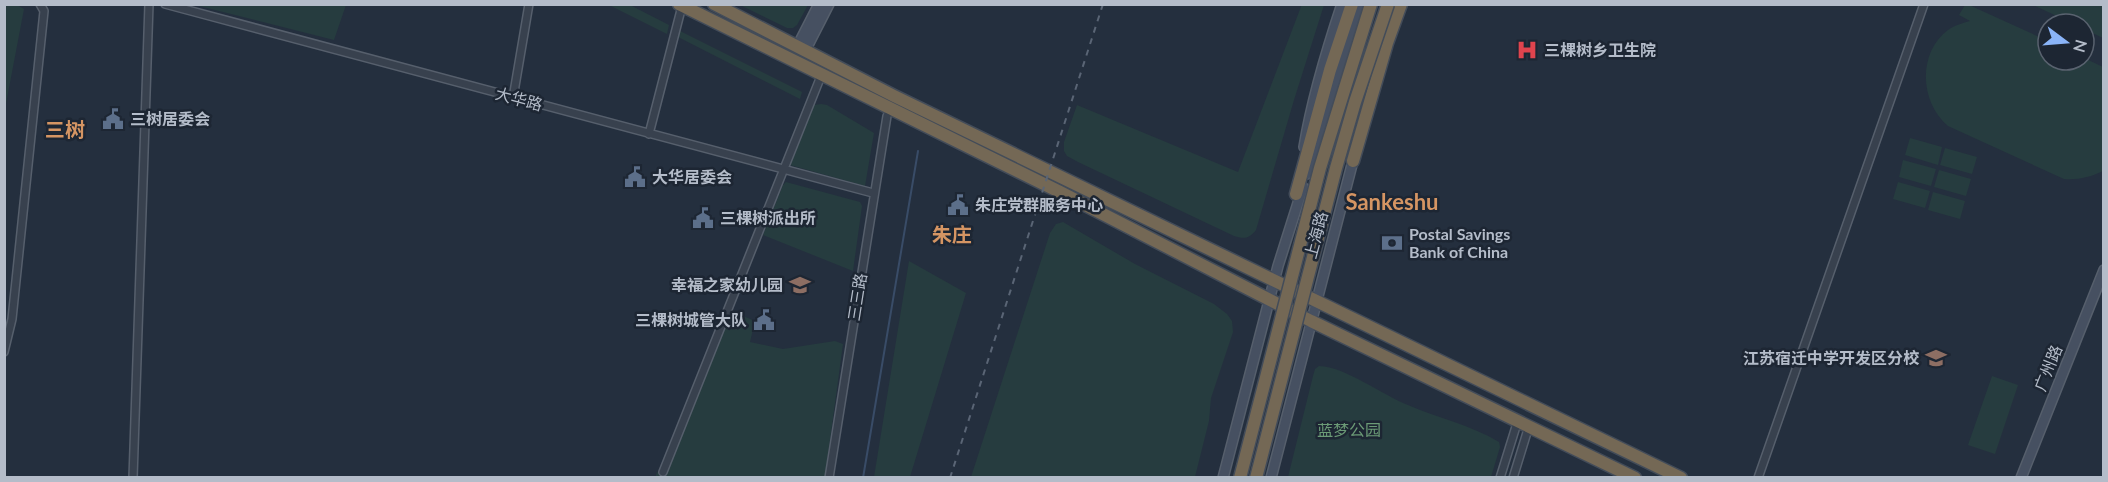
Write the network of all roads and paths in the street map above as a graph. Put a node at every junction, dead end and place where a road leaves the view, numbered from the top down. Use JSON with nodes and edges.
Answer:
{"nodes":[{"id":1,"x":40,"y":4,"type":"edge"},
{"id":2,"x":149,"y":4,"type":"edge"},
{"id":3,"x":165,"y":4,"type":"edge"},
{"id":4,"x":528,"y":4,"type":"edge"},
{"id":5,"x":714,"y":4,"type":"edge"},
{"id":6,"x":819,"y":4,"type":"edge"},
{"id":7,"x":829,"y":4,"type":"edge"},
{"id":8,"x":1342,"y":4,"type":"edge"},
{"id":9,"x":1352,"y":4,"type":"edge"},
{"id":10,"x":1361,"y":4,"type":"edge"},
{"id":11,"x":1371,"y":4,"type":"edge"},
{"id":12,"x":1388,"y":4,"type":"edge"},
{"id":13,"x":1401,"y":4,"type":"edge"},
{"id":14,"x":1407,"y":4,"type":"edge"},
{"id":15,"x":1924,"y":4,"type":"edge"},
{"id":16,"x":680,"y":5,"type":"edge"},
{"id":17,"x":801,"y":49,"type":"junction"},
{"id":18,"x":821,"y":76,"type":"junction"},
{"id":19,"x":513,"y":98,"type":"junction"},
{"id":20,"x":887,"y":116,"type":"dead end"},
{"id":21,"x":649,"y":134,"type":"junction"},
{"id":22,"x":1353,"y":161,"type":"junction"},
{"id":23,"x":784,"y":170,"type":"junction"},
{"id":24,"x":873,"y":193,"type":"junction"},
{"id":25,"x":1296,"y":194,"type":"junction"},
{"id":26,"x":1278,"y":266,"type":"junction"},
{"id":27,"x":2103,"y":270,"type":"edge"},
{"id":28,"x":1274,"y":279,"type":"junction"},
{"id":29,"x":1268,"y":299,"type":"junction"},
{"id":30,"x":1316,"y":299,"type":"junction"},
{"id":31,"x":1311,"y":321,"type":"junction"},
{"id":32,"x":4,"y":352,"type":"edge"},
{"id":33,"x":1524,"y":422,"type":"junction"},
{"id":34,"x":663,"y":472,"type":"dead end"},
{"id":35,"x":134,"y":477,"type":"edge"},
{"id":36,"x":829,"y":477,"type":"edge"},
{"id":37,"x":1223,"y":477,"type":"edge"},
{"id":38,"x":1240,"y":477,"type":"edge"},
{"id":39,"x":1256,"y":477,"type":"edge"},
{"id":40,"x":1271,"y":477,"type":"edge"},
{"id":41,"x":1500,"y":477,"type":"edge"},
{"id":42,"x":1513,"y":477,"type":"edge"},
{"id":43,"x":1635,"y":477,"type":"edge"},
{"id":44,"x":1681,"y":477,"type":"edge"},
{"id":45,"x":1758,"y":477,"type":"edge"},
{"id":46,"x":2021,"y":477,"type":"edge"}],
"edges":[{"from":1,"to":32,"type":"street"},
{"from":2,"to":35,"type":"street"},
{"from":3,"to":19,"type":"street","name":"大华路"},
{"from":4,"to":19,"type":"street"},
{"from":5,"to":17,"type":"highway"},
{"from":6,"to":17,"type":"main road"},
{"from":7,"to":17,"type":"main road"},
{"from":8,"to":25,"type":"main road","name":"上海路"},
{"from":9,"to":25,"type":"highway"},
{"from":10,"to":26,"type":"main road","name":"上海路"},
{"from":11,"to":38,"type":"highway","name":"上海路","bridge":true},
{"from":12,"to":39,"type":"highway","name":"上海路","bridge":true},
{"from":13,"to":22,"type":"highway"},
{"from":14,"to":22,"type":"main road","name":"上海路"},
{"from":15,"to":45,"type":"street"},
{"from":16,"to":18,"type":"highway"},
{"from":16,"to":21,"type":"street"},
{"from":17,"to":28,"type":"highway"},
{"from":18,"to":23,"type":"street"},
{"from":18,"to":29,"type":"highway"},
{"from":19,"to":21,"type":"street","name":"大华路"},
{"from":20,"to":24,"type":"street","name":"三三路"},
{"from":21,"to":23,"type":"street","name":"大华路"},
{"from":22,"to":30,"type":"main road","name":"上海路"},
{"from":23,"to":24,"type":"street","name":"大华路"},
{"from":23,"to":34,"type":"street"},
{"from":24,"to":36,"type":"street","name":"三三路"},
{"from":25,"to":26,"type":"main road","name":"上海路"},
{"from":26,"to":28,"type":"main road","name":"上海路"},
{"from":27,"to":46,"type":"main road","name":"广州路"},
{"from":28,"to":29,"type":"main road","name":"上海路"},
{"from":28,"to":30,"type":"highway"},
{"from":29,"to":31,"type":"highway"},
{"from":29,"to":37,"type":"main road","name":"上海路"},
{"from":30,"to":31,"type":"main road","name":"上海路"},
{"from":30,"to":44,"type":"highway"},
{"from":31,"to":33,"type":"highway"},
{"from":31,"to":40,"type":"main road","name":"上海路"},
{"from":33,"to":41,"type":"street"},
{"from":33,"to":42,"type":"street"},
{"from":33,"to":43,"type":"highway"}]}
